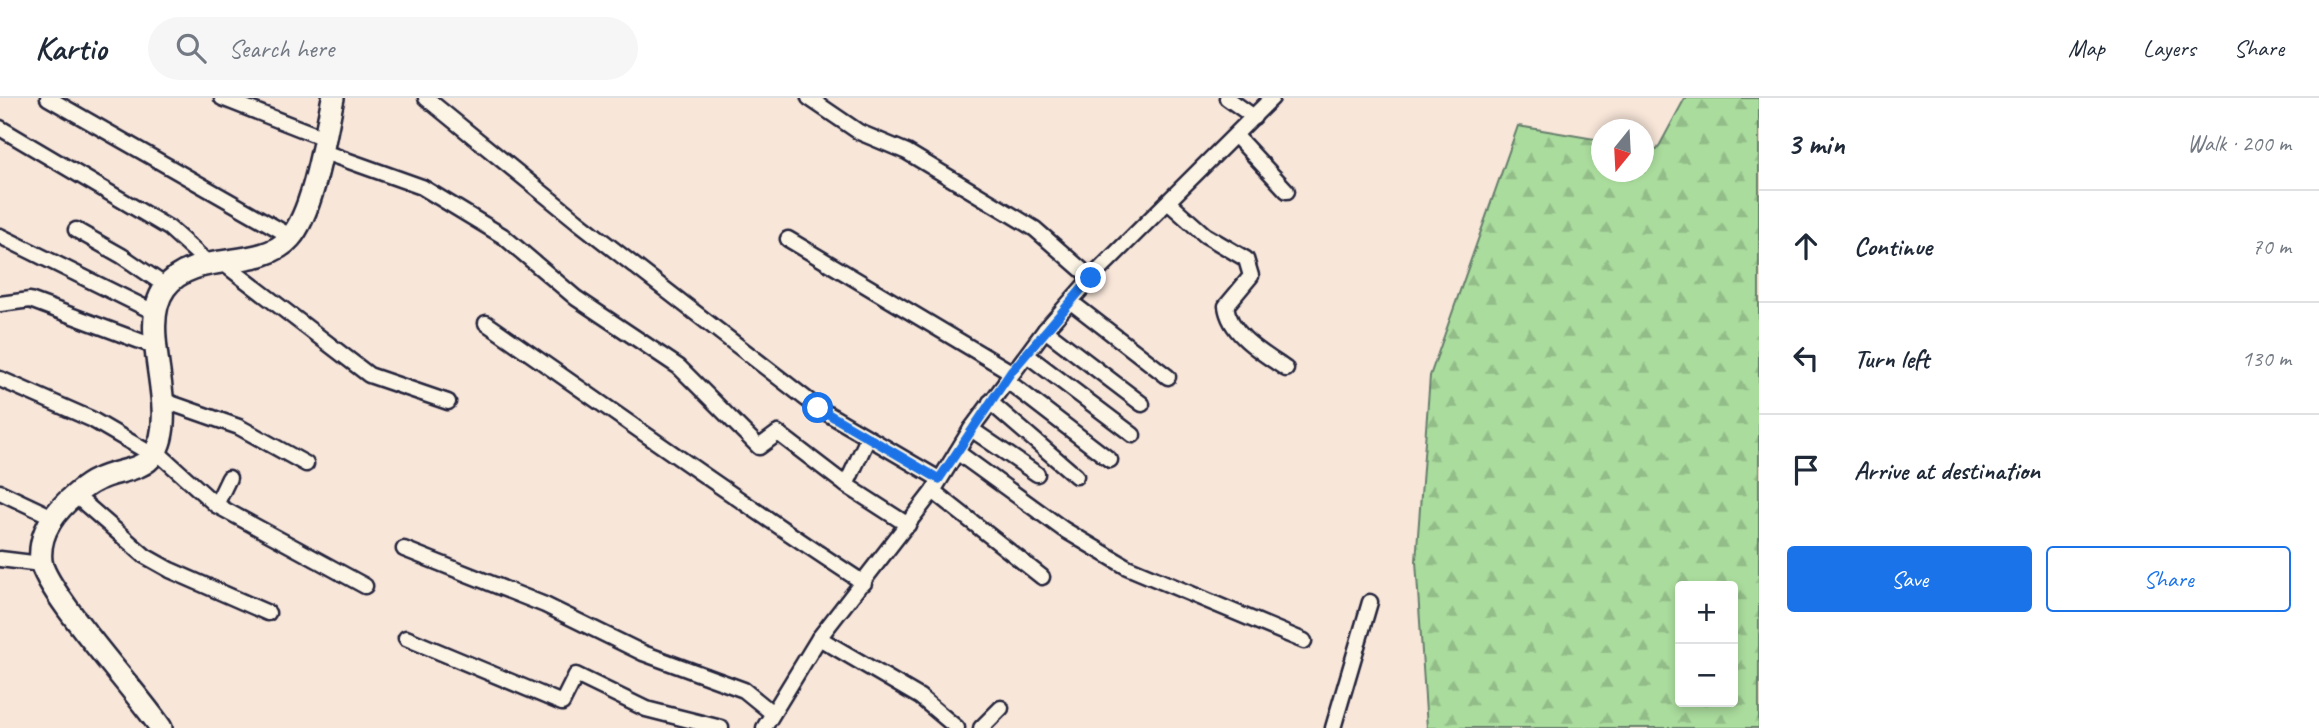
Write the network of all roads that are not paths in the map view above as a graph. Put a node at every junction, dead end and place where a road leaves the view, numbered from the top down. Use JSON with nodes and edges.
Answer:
{"nodes":[{"id":1,"x":48,"y":98,"type":"edge"},
{"id":2,"x":222,"y":98,"type":"edge"},
{"id":3,"x":334,"y":98,"type":"edge"},
{"id":4,"x":426,"y":98,"type":"edge"},
{"id":5,"x":809,"y":98,"type":"edge"},
{"id":6,"x":1227,"y":98,"type":"edge"},
{"id":7,"x":1272,"y":98,"type":"edge"},
{"id":8,"x":1254,"y":117,"type":"junction"},
{"id":9,"x":0,"y":128,"type":"edge"},
{"id":10,"x":1236,"y":136,"type":"junction"},
{"id":11,"x":323,"y":144,"type":"junction"},
{"id":12,"x":1287,"y":191,"type":"dead end"},
{"id":13,"x":1169,"y":203,"type":"junction"},
{"id":14,"x":76,"y":230,"type":"dead end"},
{"id":15,"x":0,"y":236,"type":"edge"},
{"id":16,"x":292,"y":237,"type":"junction"},
{"id":17,"x":788,"y":239,"type":"dead end"},
{"id":18,"x":216,"y":263,"type":"junction"},
{"id":19,"x":1091,"y":278,"type":"junction"},
{"id":20,"x":166,"y":286,"type":"junction"},
{"id":21,"x":1070,"y":302,"type":"junction"},
{"id":22,"x":0,"y":304,"type":"edge"},
{"id":23,"x":156,"y":313,"type":"junction"},
{"id":24,"x":486,"y":323,"type":"dead end"},
{"id":25,"x":1045,"y":330,"type":"junction"},
{"id":26,"x":156,"y":347,"type":"junction"},
{"id":27,"x":1027,"y":355,"type":"junction"},
{"id":28,"x":1286,"y":369,"type":"dead end"},
{"id":29,"x":1008,"y":376,"type":"junction"},
{"id":30,"x":1168,"y":377,"type":"dead end"},
{"id":31,"x":0,"y":379,"type":"edge"},
{"id":32,"x":162,"y":400,"type":"junction"},
{"id":33,"x":448,"y":402,"type":"dead end"},
{"id":34,"x":990,"y":402,"type":"junction"},
{"id":35,"x":1142,"y":404,"type":"dead end"},
{"id":36,"x":971,"y":429,"type":"junction"},
{"id":37,"x":1133,"y":435,"type":"dead end"},
{"id":38,"x":868,"y":438,"type":"junction"},
{"id":39,"x":957,"y":452,"type":"junction"},
{"id":40,"x":155,"y":453,"type":"junction"},
{"id":41,"x":1110,"y":460,"type":"dead end"},
{"id":42,"x":306,"y":464,"type":"dead end"},
{"id":43,"x":1037,"y":474,"type":"dead end"},
{"id":44,"x":1076,"y":476,"type":"dead end"},
{"id":45,"x":229,"y":478,"type":"dead end"},
{"id":46,"x":846,"y":485,"type":"junction"},
{"id":47,"x":936,"y":485,"type":"junction"},
{"id":48,"x":0,"y":492,"type":"edge"},
{"id":49,"x":75,"y":495,"type":"junction"},
{"id":50,"x":216,"y":505,"type":"junction"},
{"id":51,"x":52,"y":517,"type":"junction"},
{"id":52,"x":908,"y":525,"type":"junction"},
{"id":53,"x":404,"y":549,"type":"dead end"},
{"id":54,"x":0,"y":559,"type":"edge"},
{"id":55,"x":41,"y":564,"type":"junction"},
{"id":56,"x":1042,"y":577,"type":"dead end"},
{"id":57,"x":864,"y":583,"type":"junction"},
{"id":58,"x":365,"y":586,"type":"dead end"},
{"id":59,"x":1370,"y":602,"type":"dead end"},
{"id":60,"x":268,"y":613,"type":"dead end"},
{"id":61,"x":406,"y":638,"type":"dead end"},
{"id":62,"x":819,"y":638,"type":"junction"},
{"id":63,"x":1304,"y":641,"type":"dead end"},
{"id":64,"x":1001,"y":708,"type":"dead end"},
{"id":65,"x":771,"y":712,"type":"junction"},
{"id":66,"x":161,"y":728,"type":"edge"},
{"id":67,"x":721,"y":728,"type":"edge"},
{"id":68,"x":764,"y":728,"type":"edge"},
{"id":69,"x":957,"y":728,"type":"edge"},
{"id":70,"x":981,"y":728,"type":"edge"},
{"id":71,"x":1333,"y":728,"type":"edge"}],
"edges":[{"from":1,"to":16,"type":"street"},
{"from":2,"to":11,"type":"street"},
{"from":3,"to":11,"type":"main road"},
{"from":4,"to":38,"type":"street"},
{"from":5,"to":19,"type":"street"},
{"from":6,"to":8,"type":"street"},
{"from":7,"to":8,"type":"street"},
{"from":8,"to":10,"type":"street"},
{"from":9,"to":18,"type":"street"},
{"from":10,"to":12,"type":"street"},
{"from":10,"to":13,"type":"street"},
{"from":11,"to":16,"type":"main road"},
{"from":11,"to":46,"type":"street"},
{"from":13,"to":19,"type":"street"},
{"from":13,"to":28,"type":"street"},
{"from":14,"to":20,"type":"street"},
{"from":15,"to":23,"type":"street"},
{"from":16,"to":18,"type":"main road"},
{"from":17,"to":29,"type":"street"},
{"from":18,"to":20,"type":"main road"},
{"from":18,"to":33,"type":"street"},
{"from":19,"to":21,"type":"street"},
{"from":20,"to":23,"type":"main road"},
{"from":21,"to":25,"type":"street"},
{"from":21,"to":30,"type":"street"},
{"from":22,"to":26,"type":"street"},
{"from":23,"to":26,"type":"main road"},
{"from":24,"to":57,"type":"street"},
{"from":25,"to":27,"type":"street"},
{"from":25,"to":35,"type":"street"},
{"from":26,"to":32,"type":"main road"},
{"from":27,"to":29,"type":"street"},
{"from":27,"to":37,"type":"street"},
{"from":29,"to":34,"type":"street"},
{"from":29,"to":41,"type":"street"},
{"from":31,"to":40,"type":"street"},
{"from":32,"to":40,"type":"main road"},
{"from":32,"to":42,"type":"street"},
{"from":34,"to":36,"type":"street"},
{"from":34,"to":44,"type":"street"},
{"from":36,"to":39,"type":"street"},
{"from":36,"to":43,"type":"street"},
{"from":38,"to":46,"type":"street"},
{"from":38,"to":47,"type":"street"},
{"from":39,"to":47,"type":"street"},
{"from":39,"to":63,"type":"street"},
{"from":40,"to":49,"type":"main road"},
{"from":40,"to":50,"type":"street"},
{"from":45,"to":50,"type":"street"},
{"from":46,"to":52,"type":"street"},
{"from":47,"to":52,"type":"street"},
{"from":47,"to":56,"type":"street"},
{"from":48,"to":51,"type":"street"},
{"from":49,"to":51,"type":"main road"},
{"from":49,"to":60,"type":"street"},
{"from":50,"to":58,"type":"street"},
{"from":51,"to":55,"type":"main road"},
{"from":52,"to":57,"type":"street"},
{"from":53,"to":65,"type":"street"},
{"from":54,"to":55,"type":"street"},
{"from":55,"to":66,"type":"main road"},
{"from":57,"to":62,"type":"street"},
{"from":59,"to":71,"type":"street"},
{"from":61,"to":67,"type":"street"},
{"from":62,"to":65,"type":"street"},
{"from":62,"to":69,"type":"street"},
{"from":64,"to":70,"type":"street"},
{"from":65,"to":68,"type":"street"}]}
